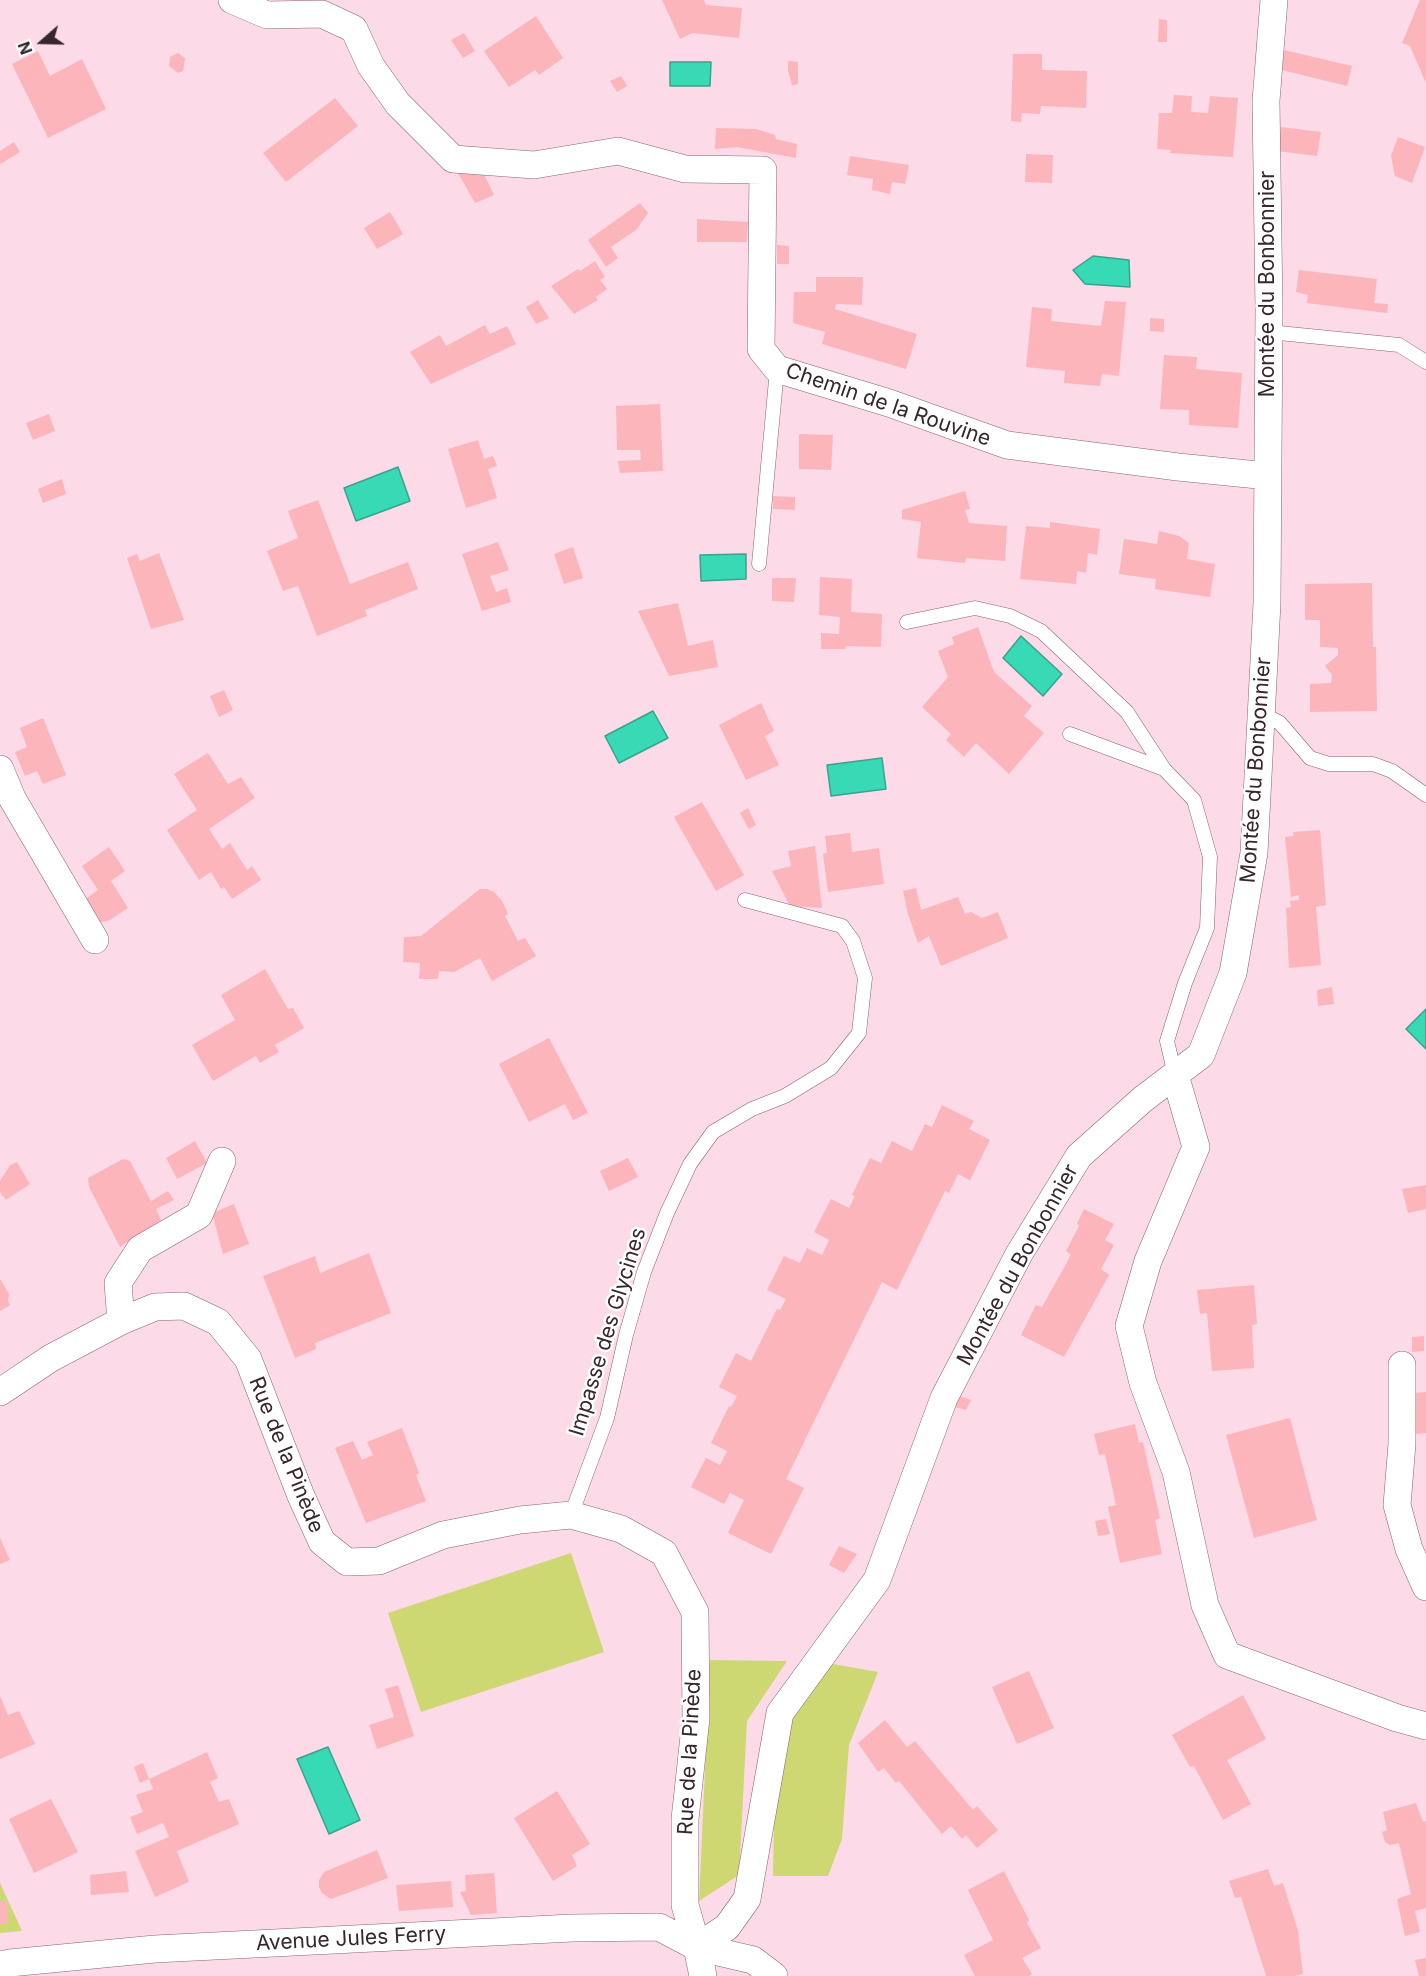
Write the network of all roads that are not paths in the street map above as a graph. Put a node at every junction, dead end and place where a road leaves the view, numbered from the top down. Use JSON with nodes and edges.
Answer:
{"nodes":[{"id":1,"x":232,"y":0,"type":"edge"},
{"id":2,"x":1274,"y":0,"type":"edge"},
{"id":3,"x":1269,"y":332,"type":"junction"},
{"id":4,"x":1426,"y":362,"type":"edge"},
{"id":5,"x":777,"y":369,"type":"junction"},
{"id":6,"x":1268,"y":476,"type":"junction"},
{"id":7,"x":759,"y":564,"type":"dead end"},
{"id":8,"x":907,"y":622,"type":"dead end"},
{"id":9,"x":1261,"y":713,"type":"junction"},
{"id":10,"x":1070,"y":734,"type":"dead end"},
{"id":11,"x":0,"y":769,"type":"edge"},
{"id":12,"x":1164,"y":769,"type":"junction"},
{"id":13,"x":1426,"y":795,"type":"edge"},
{"id":14,"x":745,"y":900,"type":"dead end"},
{"id":15,"x":95,"y":940,"type":"dead end"},
{"id":16,"x":1175,"y":1075,"type":"junction"},
{"id":17,"x":222,"y":1161,"type":"dead end"},
{"id":18,"x":121,"y":1321,"type":"junction"},
{"id":19,"x":1402,"y":1365,"type":"dead end"},
{"id":20,"x":0,"y":1392,"type":"edge"},
{"id":21,"x":570,"y":1515,"type":"junction"},
{"id":22,"x":1426,"y":1587,"type":"edge"},
{"id":23,"x":1426,"y":1726,"type":"edge"},
{"id":24,"x":697,"y":1947,"type":"junction"},
{"id":25,"x":0,"y":1965,"type":"edge"},
{"id":26,"x":703,"y":1976,"type":"edge"},
{"id":27,"x":722,"y":1976,"type":"edge"},
{"id":28,"x":774,"y":1976,"type":"edge"}],
"edges":[{"from":1,"to":5,"type":"street","name":"Chemin de la Rouvine"},
{"from":2,"to":3,"type":"street","name":"Montée du Bonbonnier"},
{"from":3,"to":4,"type":"lane"},
{"from":3,"to":6,"type":"street","name":"Montée du Bonbonnier"},
{"from":5,"to":6,"type":"street","name":"Chemin de la Rouvine"},
{"from":5,"to":7,"type":"lane"},
{"from":6,"to":9,"type":"street","name":"Montée du Bonbonnier"},
{"from":8,"to":12,"type":"lane"},
{"from":9,"to":13,"type":"lane"},
{"from":9,"to":16,"type":"street","name":"Montée du Bonbonnier"},
{"from":10,"to":12,"type":"lane"},
{"from":11,"to":15,"type":"street"},
{"from":12,"to":16,"type":"lane"},
{"from":14,"to":21,"type":"lane","name":"Impasse des Glycines"},
{"from":16,"to":23,"type":"street"},
{"from":16,"to":24,"type":"street","name":"Montée du Bonbonnier"},
{"from":17,"to":18,"type":"street"},
{"from":18,"to":20,"type":"street","name":"Rue de la Pinède"},
{"from":18,"to":21,"type":"street","name":"Rue de la Pinède"},
{"from":19,"to":22,"type":"street"},
{"from":21,"to":24,"type":"street","name":"Rue de la Pinède"},
{"from":24,"to":25,"type":"street","name":"Avenue Jules Ferry"},
{"from":24,"to":26,"type":"street","name":"Rue de la Pinède"},
{"from":24,"to":27,"type":"street"},
{"from":24,"to":28,"type":"street"}]}
